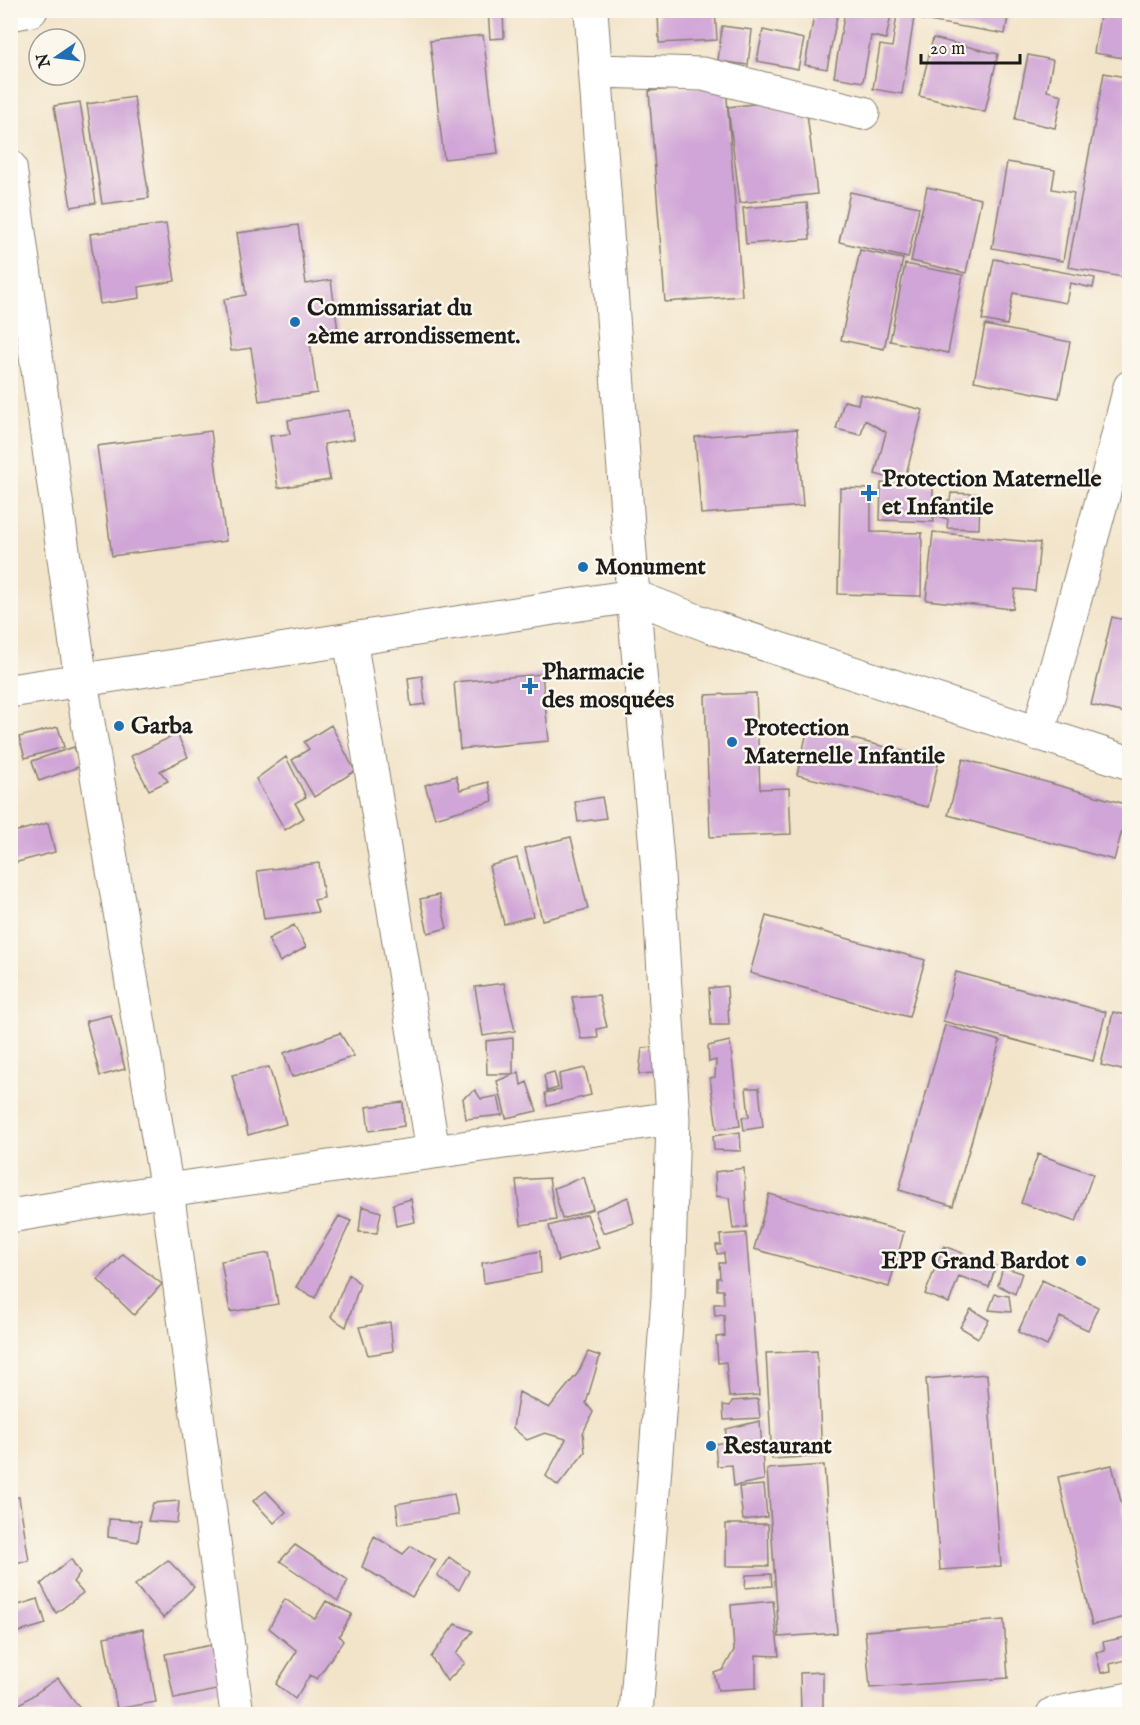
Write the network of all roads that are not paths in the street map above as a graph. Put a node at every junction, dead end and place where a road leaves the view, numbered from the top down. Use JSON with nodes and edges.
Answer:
{"nodes":[{"id":1,"x":32,"y":10,"type":"edge"},
{"id":2,"x":591,"y":10,"type":"edge"},
{"id":3,"x":10,"y":14,"type":"edge"},
{"id":4,"x":596,"y":71,"type":"junction"},
{"id":5,"x":863,"y":113,"type":"dead end"},
{"id":6,"x":10,"y":167,"type":"edge"},
{"id":7,"x":1130,"y":387,"type":"edge"},
{"id":8,"x":633,"y":596,"type":"junction"},
{"id":9,"x":350,"y":639,"type":"junction"},
{"id":10,"x":81,"y":681,"type":"junction"},
{"id":11,"x":10,"y":691,"type":"edge"},
{"id":12,"x":1038,"y":734,"type":"junction"},
{"id":13,"x":1130,"y":763,"type":"edge"},
{"id":14,"x":673,"y":1118,"type":"junction"},
{"id":15,"x":433,"y":1151,"type":"junction"},
{"id":16,"x":167,"y":1190,"type":"junction"},
{"id":17,"x":10,"y":1216,"type":"edge"},
{"id":18,"x":1130,"y":1699,"type":"edge"},
{"id":19,"x":237,"y":1714,"type":"edge"},
{"id":20,"x":636,"y":1714,"type":"edge"},
{"id":21,"x":1053,"y":1714,"type":"edge"}],
"edges":[{"from":1,"to":3,"type":"street"},
{"from":2,"to":4,"type":"street"},
{"from":4,"to":5,"type":"street"},
{"from":4,"to":8,"type":"street"},
{"from":6,"to":10,"type":"street"},
{"from":7,"to":12,"type":"street"},
{"from":8,"to":9,"type":"street"},
{"from":8,"to":12,"type":"street"},
{"from":8,"to":14,"type":"street"},
{"from":9,"to":10,"type":"street"},
{"from":9,"to":15,"type":"street"},
{"from":10,"to":11,"type":"street"},
{"from":10,"to":16,"type":"street"},
{"from":12,"to":13,"type":"street"},
{"from":14,"to":15,"type":"street"},
{"from":14,"to":20,"type":"street"},
{"from":15,"to":16,"type":"street"},
{"from":16,"to":17,"type":"street"},
{"from":16,"to":19,"type":"street"},
{"from":18,"to":21,"type":"street"}]}
